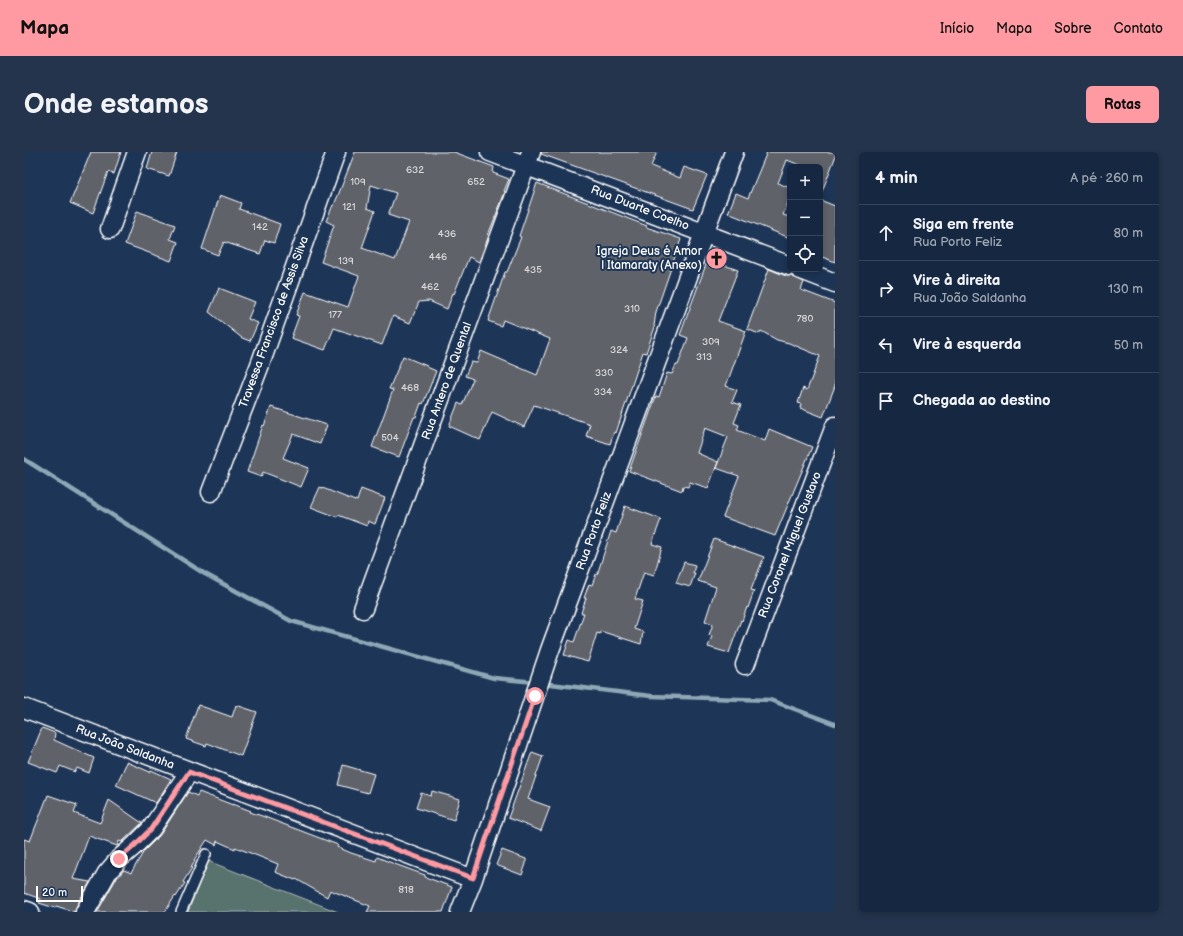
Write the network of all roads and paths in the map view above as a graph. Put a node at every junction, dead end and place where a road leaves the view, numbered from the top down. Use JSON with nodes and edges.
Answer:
{"nodes":[{"id":1,"x":137,"y":152,"type":"edge"},
{"id":2,"x":336,"y":152,"type":"edge"},
{"id":3,"x":490,"y":152,"type":"edge"},
{"id":4,"x":734,"y":152,"type":"edge"},
{"id":5,"x":529,"y":159,"type":"edge"},
{"id":6,"x":110,"y":229,"type":"dead end"},
{"id":7,"x":704,"y":233,"type":"junction"},
{"id":8,"x":787,"y":265,"type":"edge"},
{"id":9,"x":807,"y":272,"type":"edge"},
{"id":10,"x":835,"y":283,"type":"edge"},
{"id":11,"x":835,"y":426,"type":"edge"},
{"id":12,"x":211,"y":492,"type":"dead end"},
{"id":13,"x":363,"y":609,"type":"dead end"},
{"id":14,"x":745,"y":665,"type":"dead end"},
{"id":15,"x":24,"y":708,"type":"edge"},
{"id":16,"x":189,"y":772,"type":"junction"},
{"id":17,"x":206,"y":854,"type":"dead end"},
{"id":18,"x":473,"y":878,"type":"junction"},
{"id":19,"x":24,"y":910,"type":"edge"},
{"id":20,"x":30,"y":912,"type":"edge"},
{"id":21,"x":85,"y":912,"type":"edge"},
{"id":22,"x":181,"y":912,"type":"edge"},
{"id":23,"x":460,"y":912,"type":"edge"}],
"edges":[{"from":1,"to":6,"type":"street"},
{"from":2,"to":12,"type":"street","name":"Travessa Francisco de Assis Silva"},
{"from":3,"to":5,"type":"street","name":"Rua Duarte Coelho"},
{"from":4,"to":7,"type":"street","name":"Rua Porto Feliz"},
{"from":5,"to":7,"type":"street","name":"Rua Duarte Coelho"},
{"from":5,"to":13,"type":"street","name":"Rua Antero de Quental"},
{"from":7,"to":8,"type":"street","name":"Rua Duarte Coelho"},
{"from":7,"to":18,"type":"street","name":"Rua Porto Feliz"},
{"from":9,"to":10,"type":"street"},
{"from":11,"to":14,"type":"street","name":"Rua Coronel Miguel Gustavo"},
{"from":15,"to":16,"type":"street","name":"Rua João Saldanha"},
{"from":16,"to":18,"type":"street","name":"Rua João Saldanha"},
{"from":16,"to":21,"type":"street"},
{"from":17,"to":22,"type":"lane"},
{"from":18,"to":23,"type":"street","name":"Rua Porto Feliz"},
{"from":19,"to":20,"type":"street"}]}
